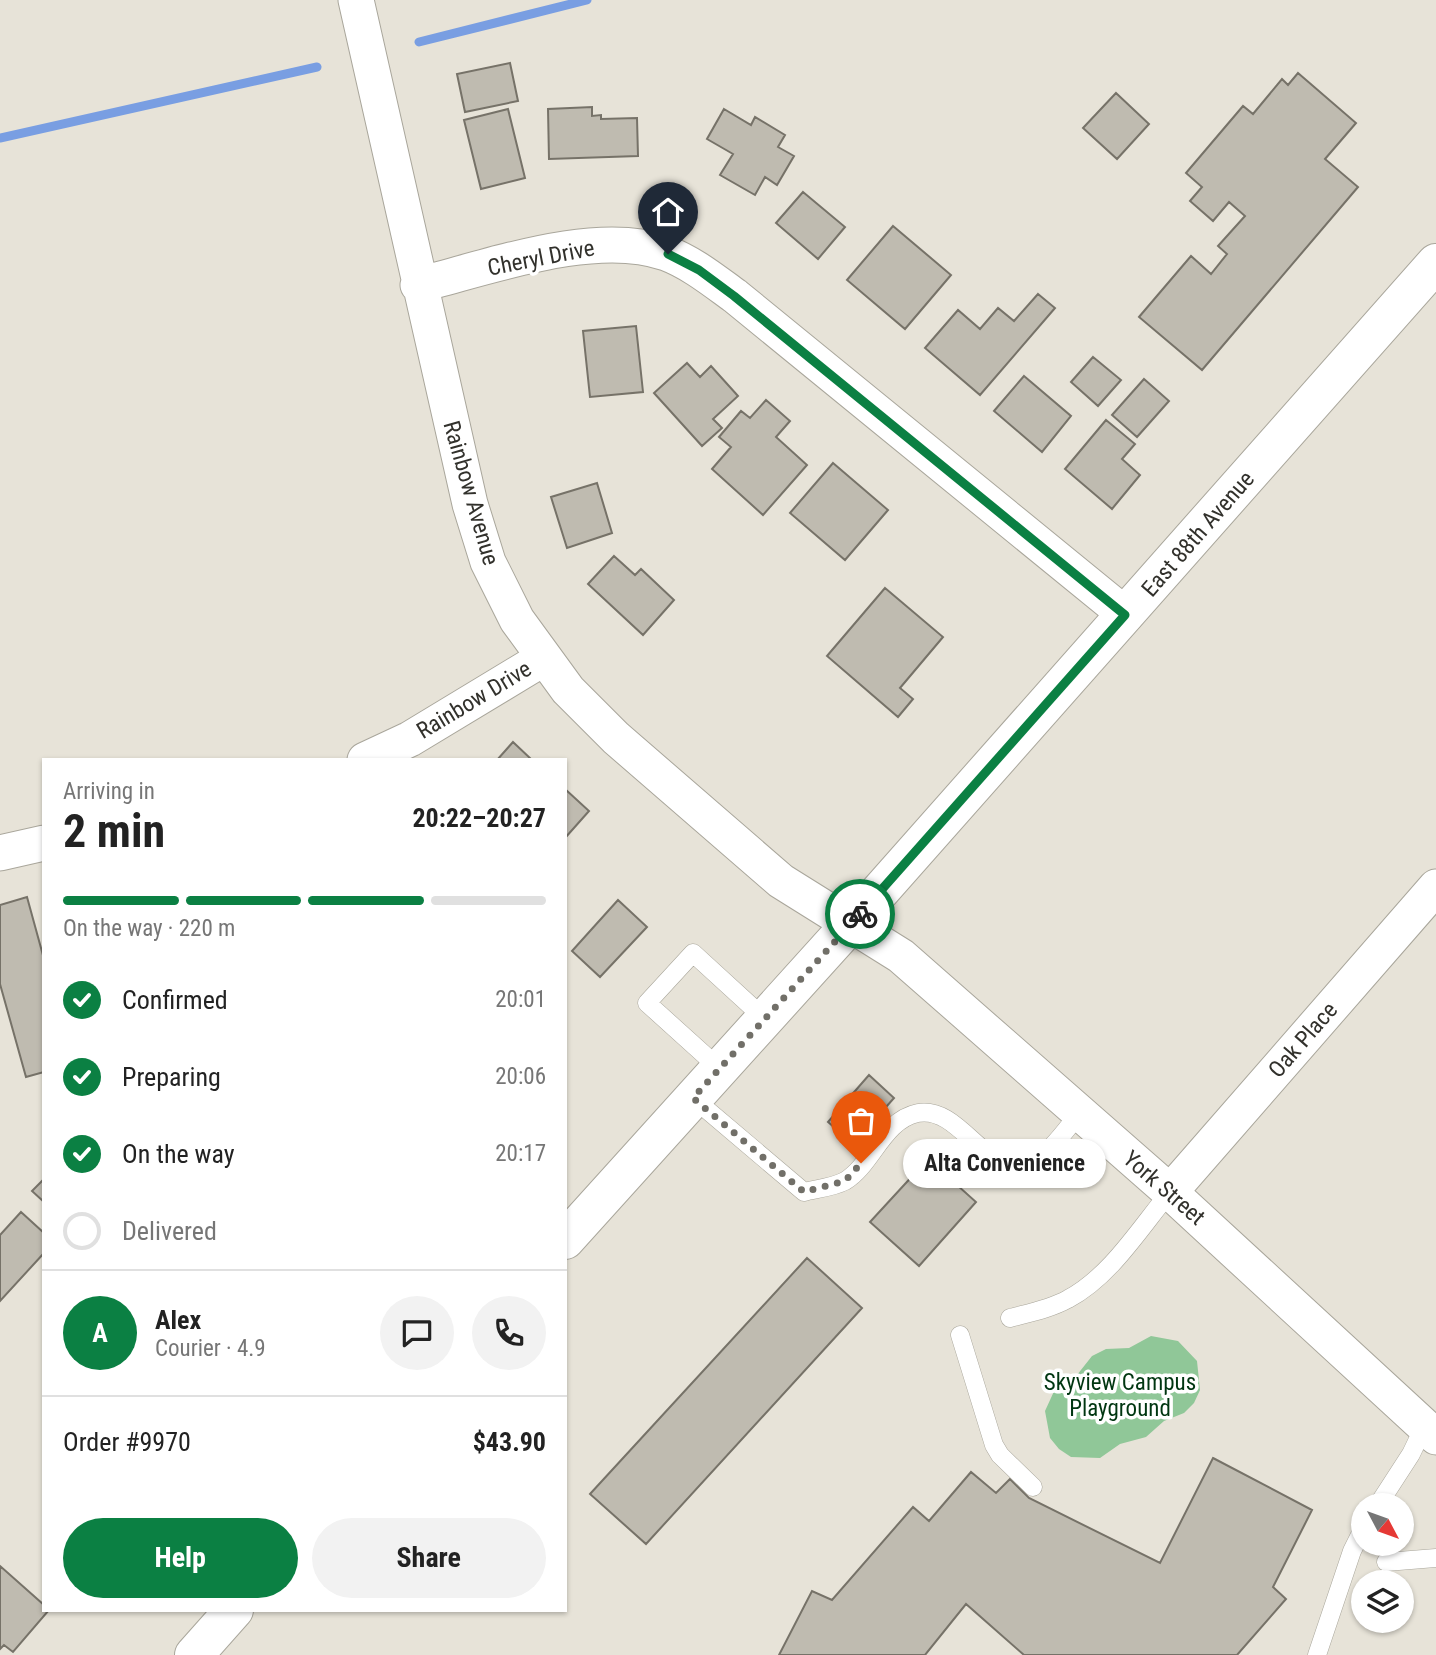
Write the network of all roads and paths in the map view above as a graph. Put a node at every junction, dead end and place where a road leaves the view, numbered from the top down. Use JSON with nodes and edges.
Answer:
{"nodes":[{"id":1,"x":356,"y":0,"type":"edge"},
{"id":2,"x":1436,"y":263,"type":"edge"},
{"id":3,"x":418,"y":285,"type":"junction"},
{"id":4,"x":1125,"y":615,"type":"junction"},
{"id":5,"x":544,"y":658,"type":"junction"},
{"id":6,"x":369,"y":758,"type":"edge"},
{"id":7,"x":42,"y":843,"type":"edge"},
{"id":8,"x":0,"y":853,"type":"edge"},
{"id":9,"x":1436,"y":887,"type":"edge"},
{"id":10,"x":850,"y":925,"type":"junction"},
{"id":11,"x":764,"y":1018,"type":"junction"},
{"id":12,"x":719,"y":1068,"type":"junction"},
{"id":13,"x":693,"y":1098,"type":"junction"},
{"id":14,"x":1079,"y":1114,"type":"junction"},
{"id":15,"x":1171,"y":1192,"type":"junction"},
{"id":16,"x":567,"y":1238,"type":"edge"},
{"id":17,"x":1010,"y":1318,"type":"dead end"},
{"id":18,"x":960,"y":1335,"type":"dead end"},
{"id":19,"x":1432,"y":1426,"type":"edge"},
{"id":20,"x":1033,"y":1487,"type":"dead end"},
{"id":21,"x":1386,"y":1493,"type":"edge"},
{"id":22,"x":1351,"y":1554,"type":"edge"},
{"id":23,"x":1436,"y":1558,"type":"edge"},
{"id":24,"x":1386,"y":1562,"type":"dead end"},
{"id":25,"x":232,"y":1612,"type":"edge"},
{"id":26,"x":194,"y":1655,"type":"edge"},
{"id":27,"x":1317,"y":1655,"type":"edge"}],
"edges":[{"from":1,"to":3,"type":"street","name":"Rainbow Avenue"},
{"from":2,"to":4,"type":"main road","name":"East 88th Avenue"},
{"from":3,"to":4,"type":"street","name":"Cheryl Drive"},
{"from":3,"to":5,"type":"street","name":"Rainbow Avenue"},
{"from":4,"to":10,"type":"main road","name":"East 88th Avenue"},
{"from":5,"to":6,"type":"street","name":"Rainbow Drive"},
{"from":5,"to":10,"type":"street","name":"Rainbow Avenue"},
{"from":7,"to":8,"type":"street"},
{"from":9,"to":15,"type":"street","name":"Oak Place"},
{"from":10,"to":11,"type":"main road","name":"East 88th Avenue"},
{"from":10,"to":14,"type":"street","name":"York Street"},
{"from":11,"to":12,"type":"main road","name":"East 88th Avenue"},
{"from":11,"to":12,"type":"lane"},
{"from":12,"to":13,"type":"main road","name":"East 88th Avenue"},
{"from":13,"to":14,"type":"lane"},
{"from":13,"to":16,"type":"main road","name":"East 88th Avenue"},
{"from":14,"to":15,"type":"street","name":"York Street"},
{"from":15,"to":17,"type":"lane"},
{"from":15,"to":19,"type":"street","name":"York Street"},
{"from":18,"to":20,"type":"lane"},
{"from":19,"to":21,"type":"lane"},
{"from":22,"to":27,"type":"lane"},
{"from":23,"to":24,"type":"lane"},
{"from":25,"to":26,"type":"main road"}]}
